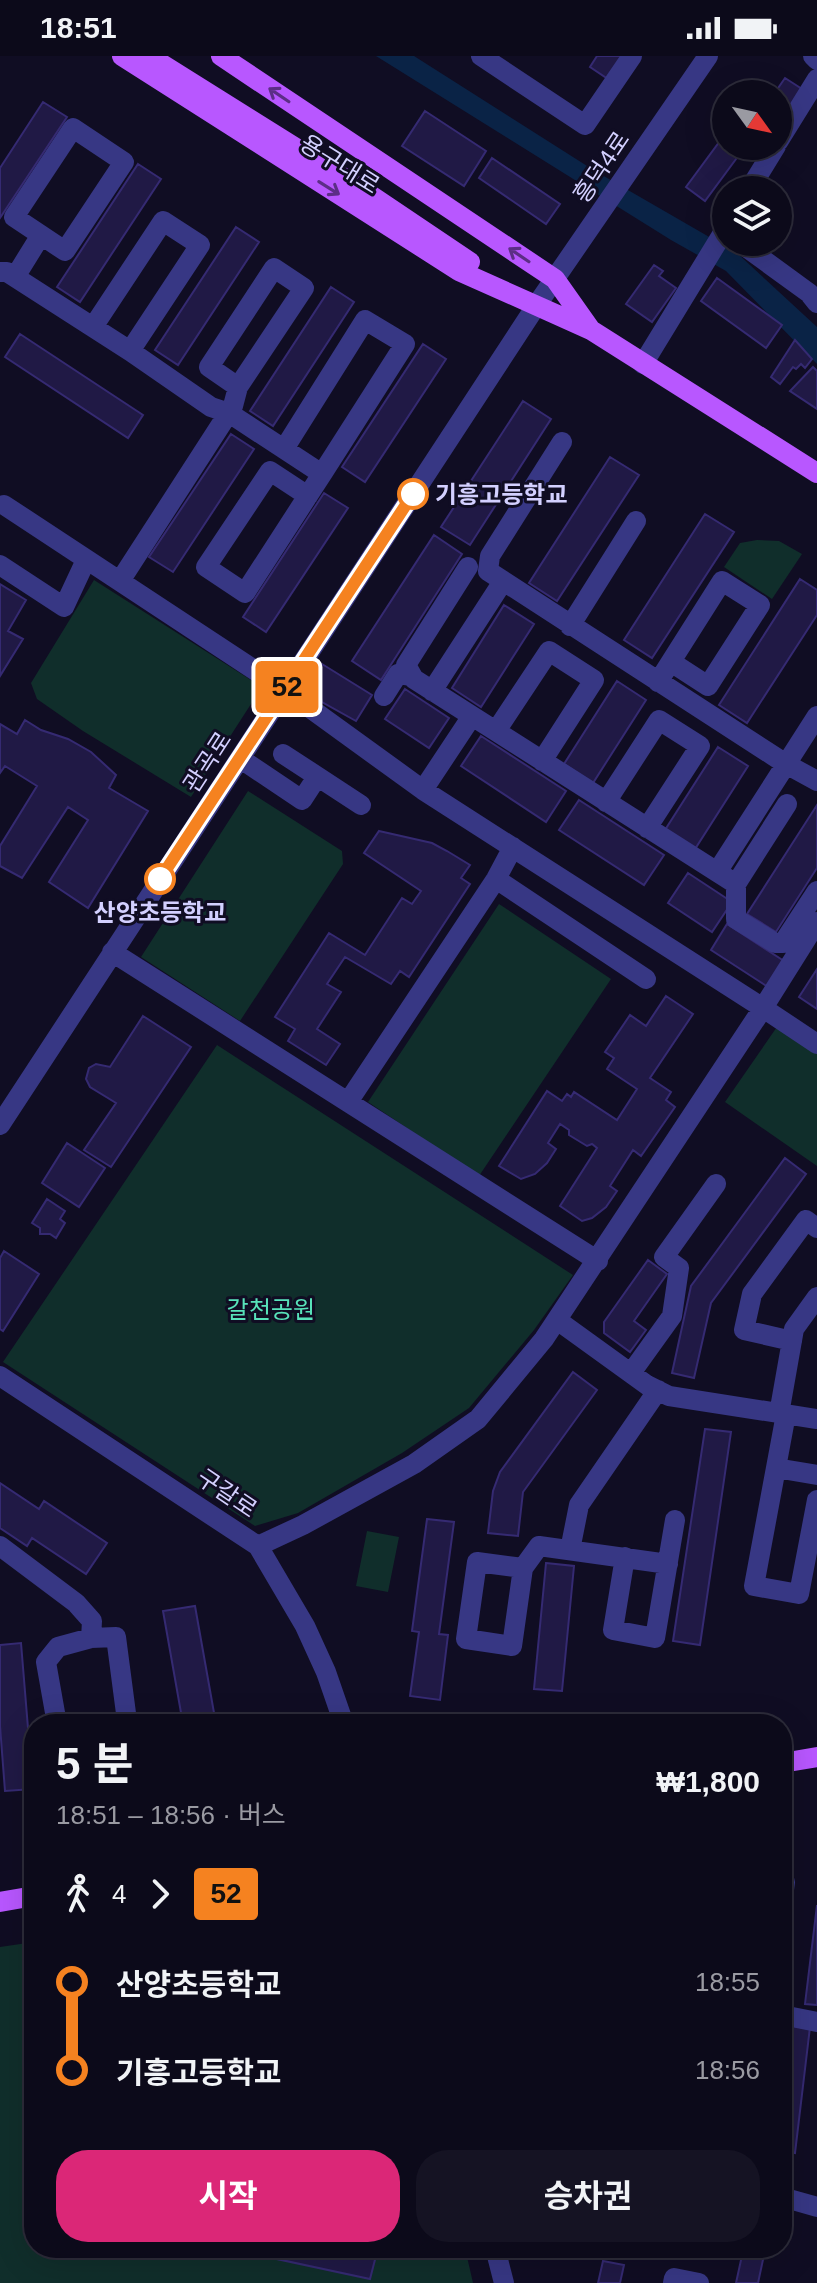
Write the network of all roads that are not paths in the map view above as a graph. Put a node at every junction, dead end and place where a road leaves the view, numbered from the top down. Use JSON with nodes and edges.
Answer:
{"nodes":[{"id":1,"x":122,"y":56,"type":"edge"},
{"id":2,"x":149,"y":56,"type":"edge"},
{"id":3,"x":221,"y":56,"type":"edge"},
{"id":4,"x":481,"y":56,"type":"edge"},
{"id":5,"x":632,"y":56,"type":"edge"},
{"id":6,"x":708,"y":56,"type":"edge"},
{"id":7,"x":817,"y":79,"type":"edge"},
{"id":8,"x":792,"y":120,"type":"edge"},
{"id":9,"x":41,"y":235,"type":"junction"},
{"id":10,"x":712,"y":254,"type":"edge"},
{"id":11,"x":758,"y":256,"type":"edge"},
{"id":12,"x":8,"y":274,"type":"edge"},
{"id":13,"x":555,"y":279,"type":"junction"},
{"id":14,"x":817,"y":303,"type":"edge"},
{"id":15,"x":536,"y":306,"type":"junction"},
{"id":16,"x":93,"y":327,"type":"junction"},
{"id":17,"x":591,"y":330,"type":"junction"},
{"id":18,"x":130,"y":351,"type":"junction"},
{"id":19,"x":643,"y":364,"type":"junction"},
{"id":20,"x":238,"y":387,"type":"junction"},
{"id":21,"x":229,"y":413,"type":"junction"},
{"id":22,"x":562,"y":442,"type":"dead end"},
{"id":23,"x":284,"y":449,"type":"junction"},
{"id":24,"x":817,"y":473,"type":"edge"},
{"id":25,"x":322,"y":474,"type":"junction"},
{"id":26,"x":308,"y":496,"type":"junction"},
{"id":27,"x":1,"y":501,"type":"edge"},
{"id":28,"x":636,"y":521,"type":"dead end"},
{"id":29,"x":86,"y":560,"type":"junction"},
{"id":30,"x":0,"y":565,"type":"edge"},
{"id":31,"x":468,"y":567,"type":"dead end"},
{"id":32,"x":120,"y":581,"type":"junction"},
{"id":33,"x":502,"y":583,"type":"junction"},
{"id":34,"x":570,"y":626,"type":"junction"},
{"id":35,"x":671,"y":662,"type":"junction"},
{"id":36,"x":412,"y":676,"type":"junction"},
{"id":37,"x":658,"y":682,"type":"junction"},
{"id":38,"x":285,"y":690,"type":"junction"},
{"id":39,"x":432,"y":691,"type":"junction"},
{"id":40,"x":384,"y":696,"type":"dead end"},
{"id":41,"x":472,"y":716,"type":"junction"},
{"id":42,"x":817,"y":716,"type":"edge"},
{"id":43,"x":496,"y":731,"type":"junction"},
{"id":44,"x":283,"y":754,"type":"dead end"},
{"id":45,"x":241,"y":759,"type":"junction"},
{"id":46,"x":542,"y":761,"type":"junction"},
{"id":47,"x":786,"y":764,"type":"junction"},
{"id":48,"x":317,"y":777,"type":"junction"},
{"id":49,"x":817,"y":781,"type":"edge"},
{"id":50,"x":423,"y":790,"type":"junction"},
{"id":51,"x":606,"y":802,"type":"junction"},
{"id":52,"x":787,"y":804,"type":"dead end"},
{"id":53,"x":361,"y":805,"type":"dead end"},
{"id":54,"x":647,"y":828,"type":"junction"},
{"id":55,"x":513,"y":847,"type":"junction"},
{"id":56,"x":717,"y":872,"type":"junction"},
{"id":57,"x":496,"y":879,"type":"junction"},
{"id":58,"x":736,"y":884,"type":"junction"},
{"id":59,"x":817,"y":891,"type":"edge"},
{"id":60,"x":817,"y":922,"type":"edge"},
{"id":61,"x":112,"y":952,"type":"junction"},
{"id":62,"x":646,"y":979,"type":"dead end"},
{"id":63,"x":763,"y":1008,"type":"junction"},
{"id":64,"x":817,"y":1044,"type":"edge"},
{"id":65,"x":348,"y":1102,"type":"junction"},
{"id":66,"x":0,"y":1125,"type":"edge"},
{"id":67,"x":716,"y":1184,"type":"dead end"},
{"id":68,"x":817,"y":1228,"type":"edge"},
{"id":69,"x":598,"y":1261,"type":"junction"},
{"id":70,"x":817,"y":1297,"type":"edge"},
{"id":71,"x":557,"y":1320,"type":"junction"},
{"id":72,"x":792,"y":1341,"type":"junction"},
{"id":73,"x":631,"y":1373,"type":"junction"},
{"id":74,"x":0,"y":1376,"type":"edge"},
{"id":75,"x":658,"y":1390,"type":"junction"},
{"id":76,"x":782,"y":1414,"type":"junction"},
{"id":77,"x":817,"y":1419,"type":"edge"},
{"id":78,"x":776,"y":1468,"type":"junction"},
{"id":79,"x":817,"y":1475,"type":"edge"},
{"id":80,"x":817,"y":1500,"type":"edge"},
{"id":81,"x":675,"y":1520,"type":"dead end"},
{"id":82,"x":0,"y":1546,"type":"edge"},
{"id":83,"x":258,"y":1546,"type":"junction"},
{"id":84,"x":570,"y":1550,"type":"junction"},
{"id":85,"x":625,"y":1557,"type":"junction"},
{"id":86,"x":668,"y":1564,"type":"junction"},
{"id":87,"x":523,"y":1568,"type":"dead end"},
{"id":88,"x":91,"y":1638,"type":"junction"},
{"id":89,"x":55,"y":1714,"type":"edge"},
{"id":90,"x":126,"y":1714,"type":"edge"},
{"id":91,"x":341,"y":1714,"type":"edge"},
{"id":92,"x":817,"y":1757,"type":"edge"},
{"id":93,"x":792,"y":1761,"type":"edge"},
{"id":94,"x":24,"y":1898,"type":"edge"},
{"id":95,"x":0,"y":1902,"type":"edge"},
{"id":96,"x":792,"y":2017,"type":"edge"},
{"id":97,"x":817,"y":2022,"type":"edge"},
{"id":98,"x":792,"y":2200,"type":"edge"},
{"id":99,"x":817,"y":2207,"type":"edge"},
{"id":100,"x":498,"y":2258,"type":"edge"},
{"id":101,"x":504,"y":2283,"type":"edge"},
{"id":102,"x":673,"y":2283,"type":"edge"},
{"id":103,"x":699,"y":2283,"type":"edge"}],
"edges":[{"from":1,"to":15,"type":"main road","name":"용구대로","one_way":true},
{"from":2,"to":15,"type":"main road","name":"용구대로"},
{"from":13,"to":3,"type":"main road","name":"용구대로","one_way":true},
{"from":4,"to":5,"type":"street"},
{"from":6,"to":13,"type":"street","name":"흥덕4로"},
{"from":7,"to":8,"type":"street"},
{"from":9,"to":9,"type":"street"},
{"from":9,"to":12,"type":"street"},
{"from":10,"to":19,"type":"street"},
{"from":11,"to":14,"type":"street"},
{"from":12,"to":16,"type":"street"},
{"from":13,"to":15,"type":"street","name":"흥덕4로"},
{"from":13,"to":17,"type":"main road","name":"용구대로"},
{"from":15,"to":17,"type":"main road","name":"용구대로"},
{"from":15,"to":38,"type":"street","name":"관곡로"},
{"from":16,"to":18,"type":"street"},
{"from":16,"to":18,"type":"street"},
{"from":17,"to":19,"type":"main road","name":"용구대로"},
{"from":18,"to":21,"type":"street"},
{"from":19,"to":24,"type":"main road","name":"용구대로"},
{"from":20,"to":20,"type":"street"},
{"from":20,"to":21,"type":"street"},
{"from":21,"to":23,"type":"street"},
{"from":21,"to":32,"type":"street"},
{"from":22,"to":33,"type":"street"},
{"from":23,"to":25,"type":"street"},
{"from":23,"to":25,"type":"street"},
{"from":25,"to":26,"type":"street"},
{"from":26,"to":26,"type":"street"},
{"from":27,"to":29,"type":"street"},
{"from":28,"to":34,"type":"street"},
{"from":29,"to":30,"type":"street"},
{"from":29,"to":32,"type":"street"},
{"from":31,"to":36,"type":"street"},
{"from":32,"to":38,"type":"street"},
{"from":33,"to":34,"type":"street"},
{"from":33,"to":39,"type":"street"},
{"from":34,"to":37,"type":"street"},
{"from":35,"to":35,"type":"street"},
{"from":35,"to":37,"type":"street"},
{"from":36,"to":39,"type":"street"},
{"from":36,"to":40,"type":"street"},
{"from":37,"to":47,"type":"street"},
{"from":38,"to":45,"type":"street","name":"관곡로"},
{"from":38,"to":50,"type":"street"},
{"from":39,"to":41,"type":"street"},
{"from":41,"to":43,"type":"street"},
{"from":41,"to":50,"type":"street"},
{"from":42,"to":47,"type":"street"},
{"from":43,"to":46,"type":"street"},
{"from":43,"to":46,"type":"street"},
{"from":44,"to":48,"type":"street"},
{"from":45,"to":48,"type":"street"},
{"from":45,"to":61,"type":"street","name":"관곡로"},
{"from":46,"to":51,"type":"street"},
{"from":47,"to":49,"type":"street"},
{"from":47,"to":56,"type":"street"},
{"from":48,"to":53,"type":"street"},
{"from":50,"to":55,"type":"street"},
{"from":51,"to":54,"type":"street"},
{"from":51,"to":54,"type":"street"},
{"from":52,"to":58,"type":"street"},
{"from":54,"to":56,"type":"street"},
{"from":55,"to":57,"type":"street"},
{"from":55,"to":63,"type":"street"},
{"from":56,"to":58,"type":"street"},
{"from":57,"to":62,"type":"street"},
{"from":57,"to":65,"type":"street"},
{"from":58,"to":59,"type":"street"},
{"from":60,"to":63,"type":"street"},
{"from":61,"to":65,"type":"street"},
{"from":61,"to":66,"type":"street","name":"관곡로"},
{"from":63,"to":64,"type":"street"},
{"from":63,"to":69,"type":"street"},
{"from":65,"to":69,"type":"street"},
{"from":67,"to":73,"type":"street"},
{"from":68,"to":72,"type":"street"},
{"from":69,"to":71,"type":"street"},
{"from":70,"to":72,"type":"street"},
{"from":71,"to":73,"type":"street"},
{"from":71,"to":83,"type":"street"},
{"from":72,"to":76,"type":"street"},
{"from":73,"to":75,"type":"street"},
{"from":74,"to":83,"type":"street","name":"구갈로"},
{"from":75,"to":76,"type":"street"},
{"from":75,"to":84,"type":"street"},
{"from":76,"to":77,"type":"street"},
{"from":76,"to":78,"type":"street"},
{"from":78,"to":79,"type":"street"},
{"from":78,"to":80,"type":"street"},
{"from":81,"to":86,"type":"street"},
{"from":82,"to":88,"type":"street"},
{"from":83,"to":91,"type":"street","name":"구갈로"},
{"from":84,"to":85,"type":"street"},
{"from":84,"to":87,"type":"street"},
{"from":85,"to":86,"type":"street"},
{"from":85,"to":86,"type":"street"},
{"from":88,"to":89,"type":"street"},
{"from":88,"to":90,"type":"street"},
{"from":92,"to":93,"type":"main road"},
{"from":94,"to":95,"type":"main road"},
{"from":96,"to":97,"type":"street"},
{"from":98,"to":99,"type":"street"},
{"from":100,"to":101,"type":"street"},
{"from":102,"to":103,"type":"street"}]}
